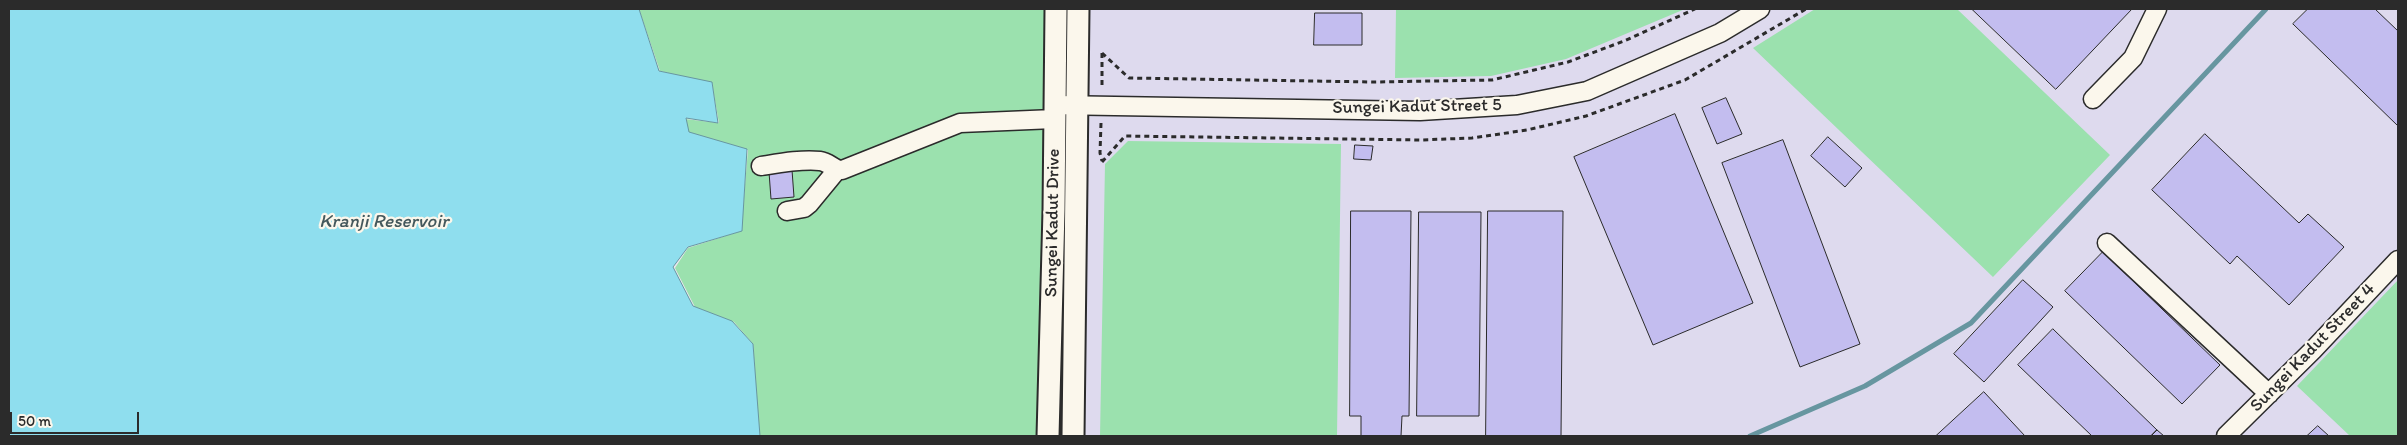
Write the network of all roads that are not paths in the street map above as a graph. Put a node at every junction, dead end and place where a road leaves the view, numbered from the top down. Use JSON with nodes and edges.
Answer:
{"nodes":[{"id":1,"x":1056,"y":9,"type":"edge"},
{"id":2,"x":1078,"y":9,"type":"edge"},
{"id":3,"x":1760,"y":9,"type":"edge"},
{"id":4,"x":2157,"y":9,"type":"edge"},
{"id":5,"x":2093,"y":98,"type":"dead end"},
{"id":6,"x":1076,"y":106,"type":"junction"},
{"id":7,"x":1054,"y":112,"type":"junction"},
{"id":8,"x":760,"y":166,"type":"dead end"},
{"id":9,"x":837,"y":170,"type":"junction"},
{"id":10,"x":787,"y":211,"type":"dead end"},
{"id":11,"x":2107,"y":243,"type":"dead end"},
{"id":12,"x":2398,"y":260,"type":"edge"},
{"id":13,"x":2269,"y":394,"type":"junction"},
{"id":14,"x":1048,"y":436,"type":"edge"},
{"id":15,"x":1073,"y":436,"type":"edge"},
{"id":16,"x":2226,"y":436,"type":"edge"}],
"edges":[{"from":1,"to":7,"type":"main road","name":"Sungei Kadut Drive"},
{"from":2,"to":6,"type":"main road","name":"Sungei Kadut Drive"},
{"from":3,"to":6,"type":"street","name":"Sungei Kadut Street 5"},
{"from":4,"to":5,"type":"street"},
{"from":6,"to":7,"type":"street","name":"Sungei Kadut Street 5"},
{"from":6,"to":15,"type":"main road","name":"Sungei Kadut Drive"},
{"from":7,"to":9,"type":"street","name":"Sungei Kadut Street 5"},
{"from":7,"to":14,"type":"main road","name":"Sungei Kadut Drive"},
{"from":8,"to":9,"type":"street"},
{"from":9,"to":10,"type":"street"},
{"from":11,"to":13,"type":"street"},
{"from":12,"to":13,"type":"street","name":"Sungei Kadut Street 4"},
{"from":13,"to":16,"type":"street","name":"Sungei Kadut Street 4"}]}
